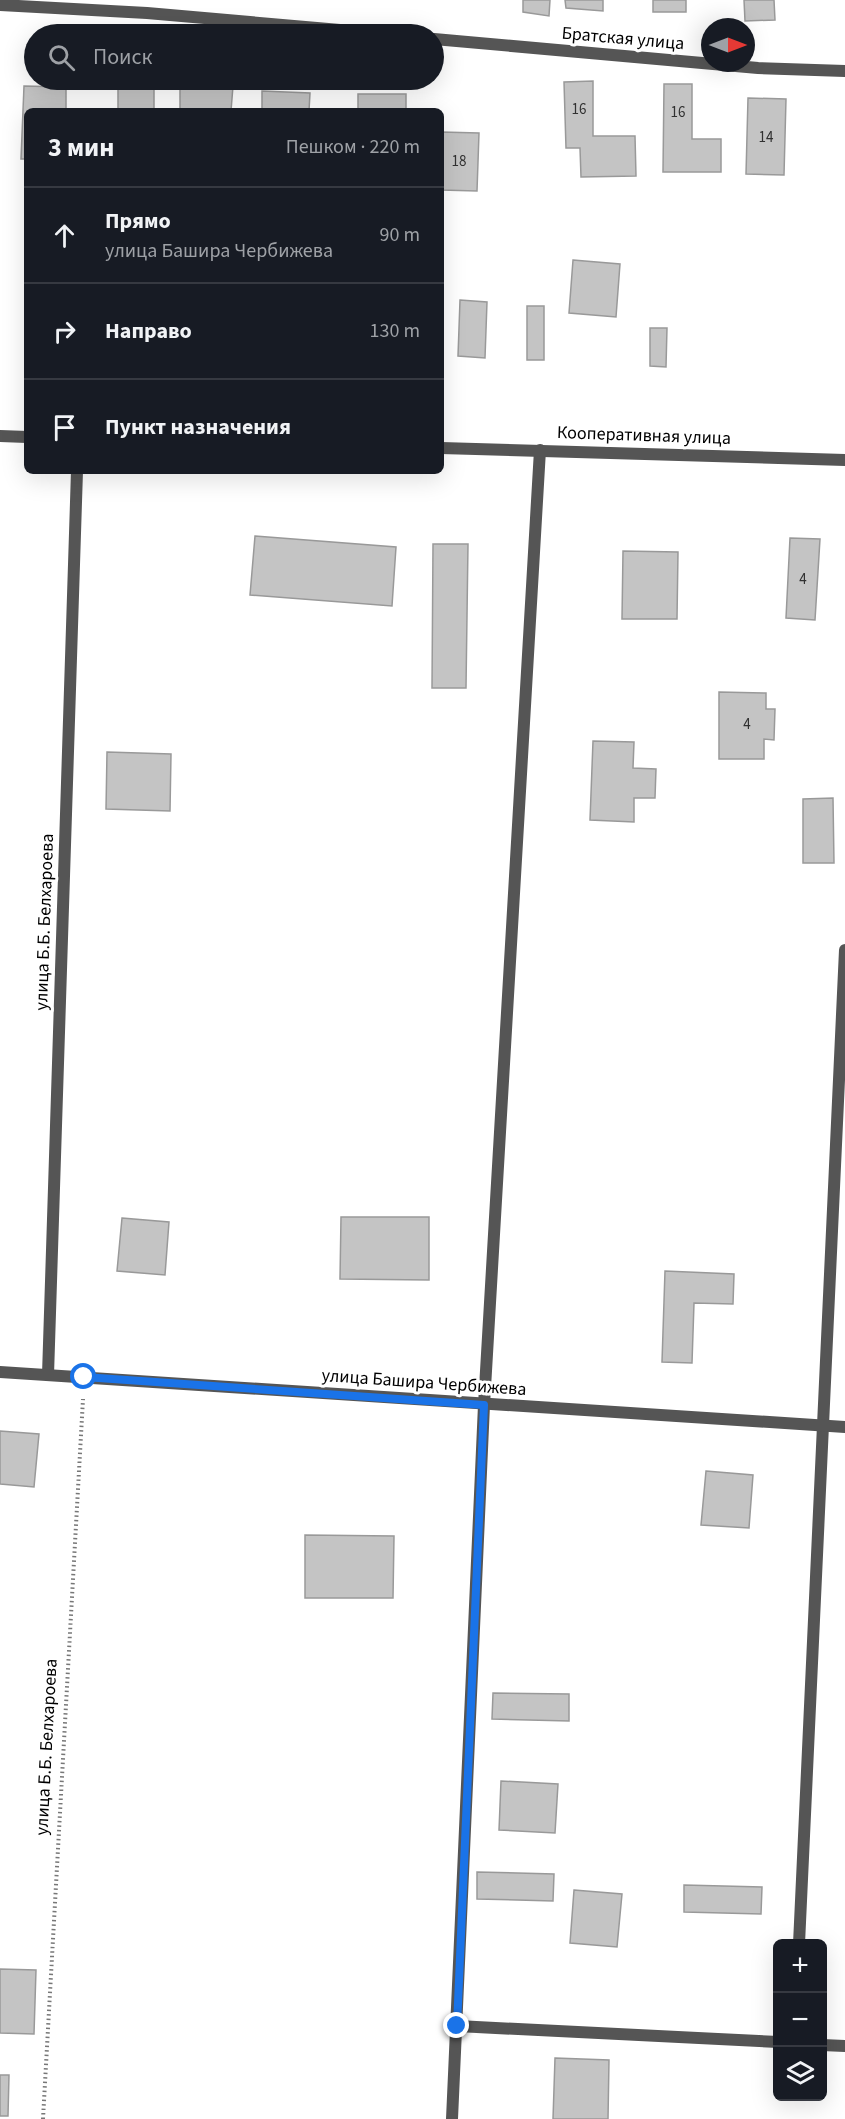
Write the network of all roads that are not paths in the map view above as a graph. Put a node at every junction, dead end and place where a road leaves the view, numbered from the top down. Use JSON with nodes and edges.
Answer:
{"nodes":[{"id":1,"x":0,"y":5,"type":"edge"},
{"id":2,"x":272,"y":24,"type":"edge"},
{"id":3,"x":444,"y":40,"type":"edge"},
{"id":4,"x":845,"y":71,"type":"edge"},
{"id":5,"x":0,"y":436,"type":"edge"},
{"id":6,"x":24,"y":437,"type":"edge"},
{"id":7,"x":444,"y":448,"type":"edge"},
{"id":8,"x":540,"y":450,"type":"junction"},
{"id":9,"x":845,"y":460,"type":"edge"},
{"id":10,"x":77,"y":474,"type":"edge"},
{"id":11,"x":845,"y":950,"type":"edge"},
{"id":12,"x":0,"y":1372,"type":"edge"},
{"id":13,"x":48,"y":1375,"type":"junction"},
{"id":14,"x":484,"y":1405,"type":"junction"},
{"id":15,"x":823,"y":1425,"type":"junction"},
{"id":16,"x":845,"y":1427,"type":"edge"},
{"id":17,"x":799,"y":1939,"type":"edge"},
{"id":18,"x":457,"y":2026,"type":"junction"},
{"id":19,"x":773,"y":2042,"type":"edge"},
{"id":20,"x":827,"y":2045,"type":"edge"},
{"id":21,"x":845,"y":2046,"type":"edge"},
{"id":22,"x":452,"y":2119,"type":"edge"}],
"edges":[{"from":1,"to":2,"type":"street"},
{"from":3,"to":4,"type":"street","name":"Братская улица"},
{"from":5,"to":6,"type":"street"},
{"from":7,"to":8,"type":"street","name":"Кооперативная улица"},
{"from":8,"to":9,"type":"street","name":"Кооперативная улица"},
{"from":8,"to":14,"type":"street"},
{"from":10,"to":13,"type":"street","name":"улица Б.Б. Белхароева"},
{"from":11,"to":15,"type":"street"},
{"from":12,"to":13,"type":"street","name":"улица Башира Чербижева"},
{"from":13,"to":14,"type":"street","name":"улица Башира Чербижева"},
{"from":14,"to":15,"type":"street","name":"улица Башира Чербижева"},
{"from":14,"to":18,"type":"street"},
{"from":15,"to":16,"type":"street","name":"улица Башира Чербижева"},
{"from":15,"to":17,"type":"street"},
{"from":18,"to":19,"type":"street"},
{"from":18,"to":22,"type":"street"},
{"from":20,"to":21,"type":"street"}]}
